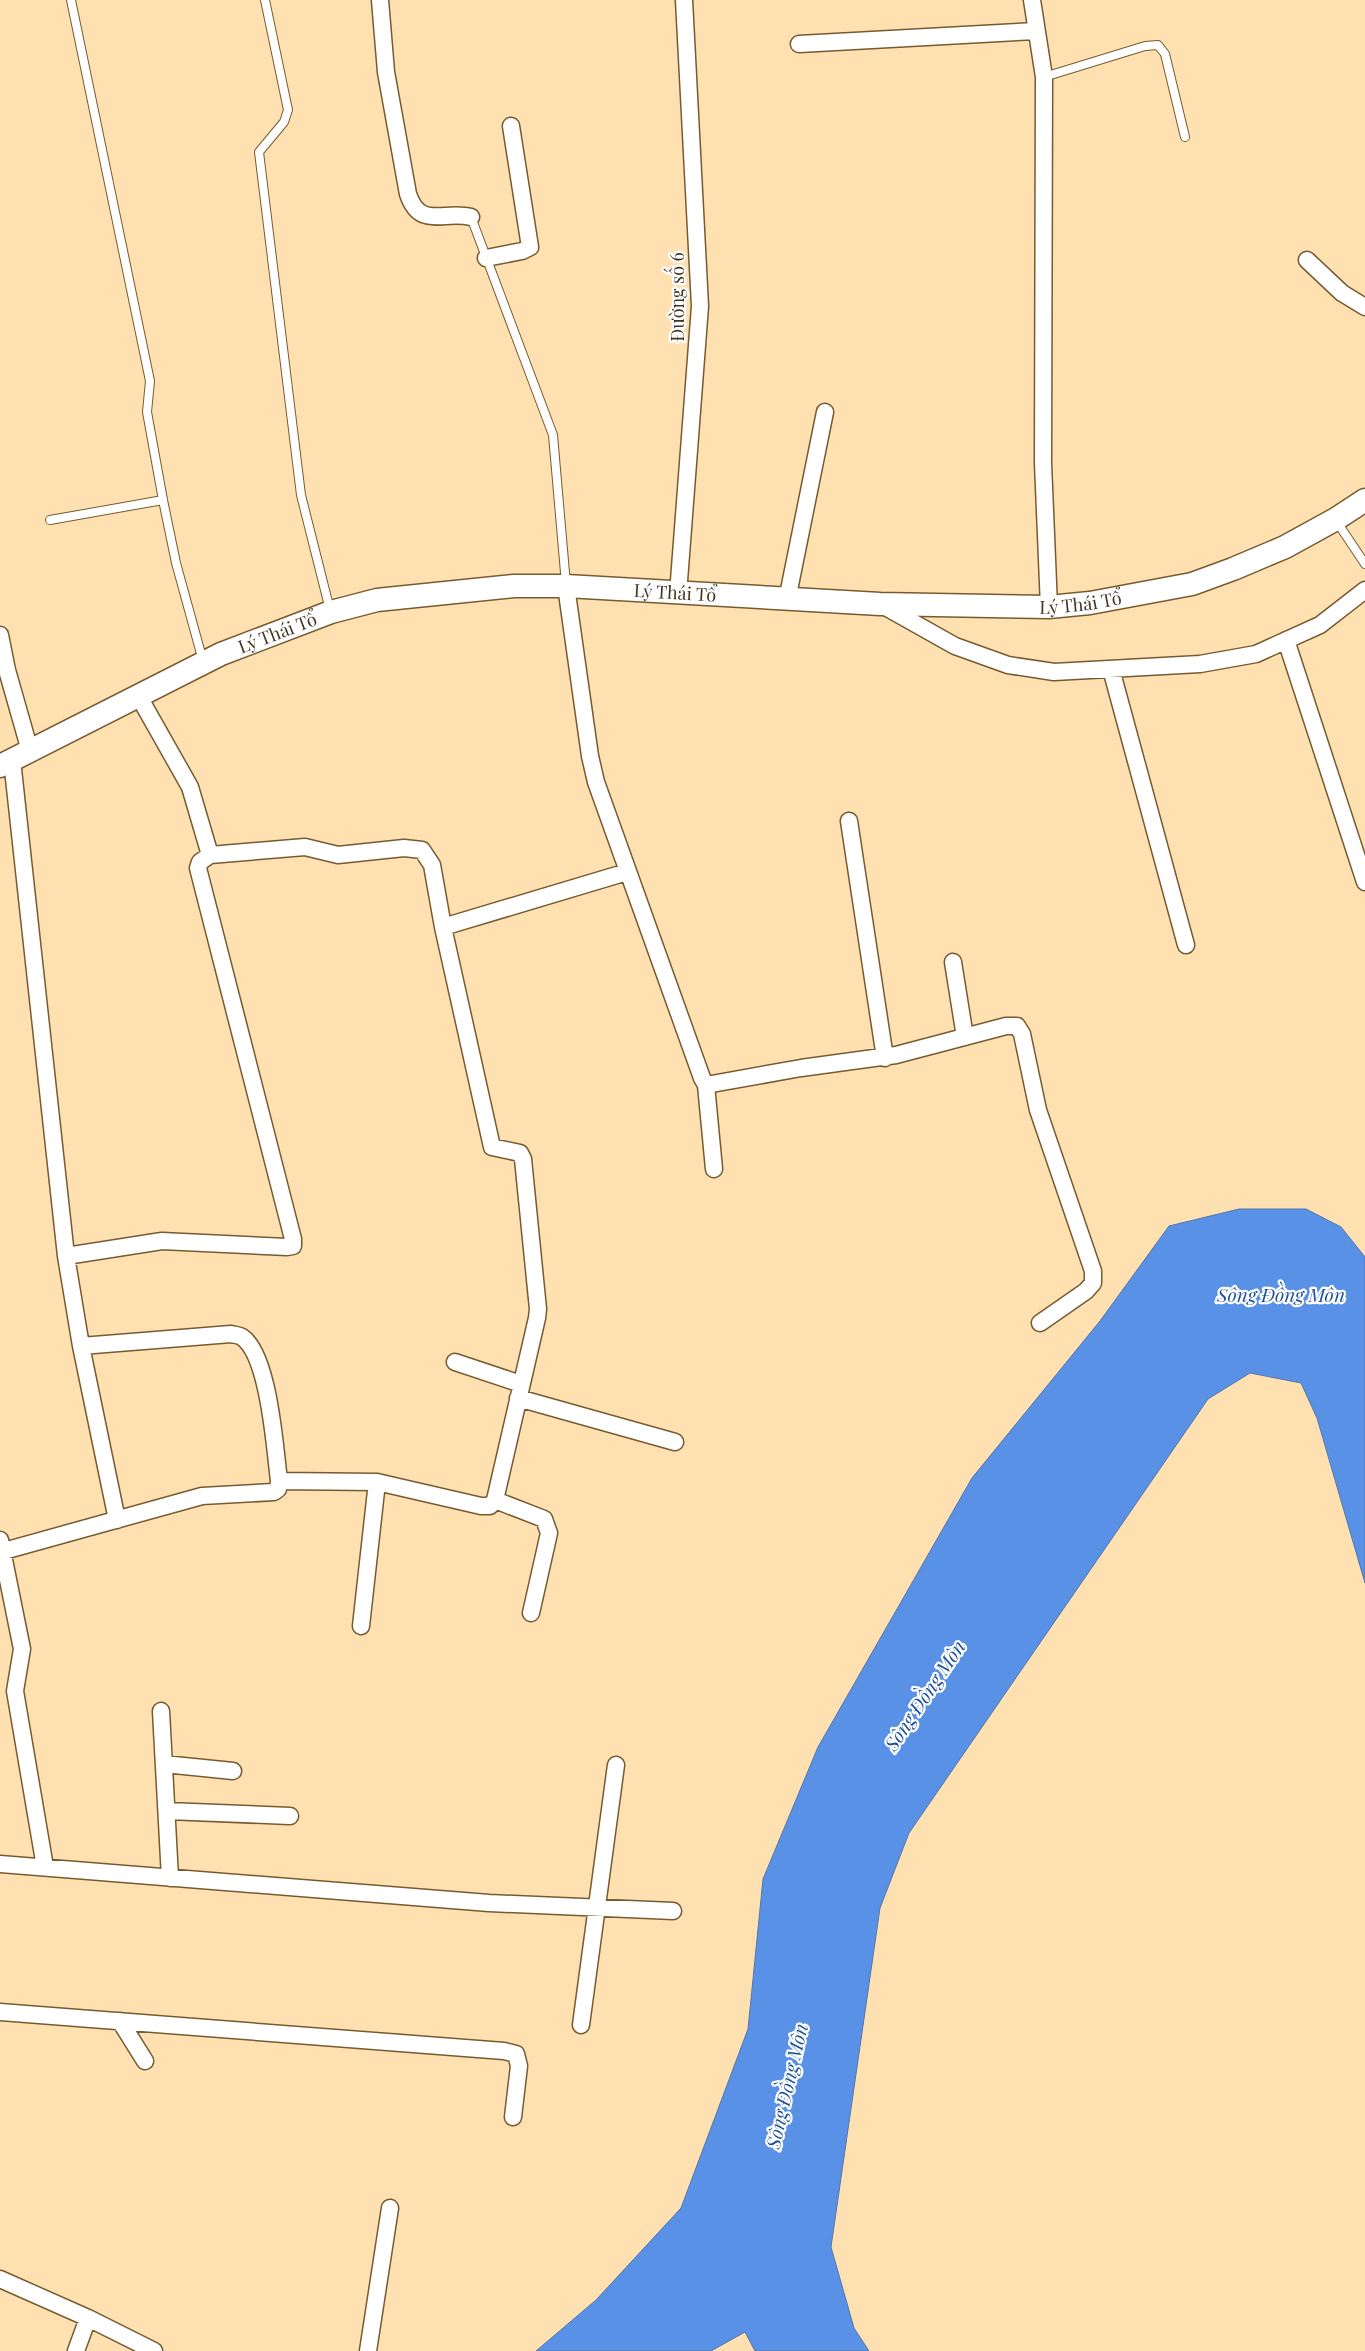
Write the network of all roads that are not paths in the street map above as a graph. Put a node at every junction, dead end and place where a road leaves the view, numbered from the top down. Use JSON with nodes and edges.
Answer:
{"nodes":[{"id":1,"x":71,"y":0,"type":"edge"},
{"id":2,"x":265,"y":0,"type":"edge"},
{"id":3,"x":380,"y":0,"type":"edge"},
{"id":4,"x":684,"y":0,"type":"edge"},
{"id":5,"x":1036,"y":2,"type":"edge"},
{"id":6,"x":1036,"y":31,"type":"junction"},
{"id":7,"x":799,"y":44,"type":"dead end"},
{"id":8,"x":1044,"y":77,"type":"junction"},
{"id":9,"x":511,"y":126,"type":"dead end"},
{"id":10,"x":1185,"y":137,"type":"dead end"},
{"id":11,"x":471,"y":217,"type":"joint"},
{"id":12,"x":486,"y":258,"type":"junction"},
{"id":13,"x":1307,"y":260,"type":"dead end"},
{"id":14,"x":1365,"y":307,"type":"edge"},
{"id":15,"x":825,"y":412,"type":"dead end"},
{"id":16,"x":163,"y":500,"type":"junction"},
{"id":17,"x":1365,"y":500,"type":"edge"},
{"id":18,"x":1336,"y":519,"type":"junction"},
{"id":19,"x":50,"y":520,"type":"dead end"},
{"id":20,"x":1365,"y":564,"type":"edge"},
{"id":21,"x":566,"y":586,"type":"junction"},
{"id":22,"x":1365,"y":590,"type":"edge"},
{"id":23,"x":678,"y":594,"type":"junction"},
{"id":24,"x":787,"y":600,"type":"junction"},
{"id":25,"x":880,"y":604,"type":"junction"},
{"id":26,"x":1049,"y":607,"type":"junction"},
{"id":27,"x":331,"y":612,"type":"junction"},
{"id":28,"x":0,"y":635,"type":"edge"},
{"id":29,"x":1286,"y":640,"type":"junction"},
{"id":30,"x":203,"y":663,"type":"junction"},
{"id":31,"x":1111,"y":668,"type":"junction"},
{"id":32,"x":138,"y":696,"type":"junction"},
{"id":33,"x":14,"y":759,"type":"edge"},
{"id":34,"x":849,"y":821,"type":"dead end"},
{"id":35,"x":210,"y":855,"type":"junction"},
{"id":36,"x":627,"y":872,"type":"junction"},
{"id":37,"x":1365,"y":882,"type":"edge"},
{"id":38,"x":443,"y":927,"type":"junction"},
{"id":39,"x":1186,"y":945,"type":"dead end"},
{"id":40,"x":953,"y":962,"type":"dead end"},
{"id":41,"x":964,"y":1037,"type":"junction"},
{"id":42,"x":885,"y":1058,"type":"junction"},
{"id":43,"x":706,"y":1085,"type":"junction"},
{"id":44,"x":714,"y":1169,"type":"dead end"},
{"id":45,"x":66,"y":1256,"type":"junction"},
{"id":46,"x":1040,"y":1322,"type":"dead end"},
{"id":47,"x":81,"y":1346,"type":"junction"},
{"id":48,"x":456,"y":1362,"type":"dead end"},
{"id":49,"x":520,"y":1391,"type":"junction"},
{"id":50,"x":676,"y":1442,"type":"dead end"},
{"id":51,"x":279,"y":1481,"type":"junction"},
{"id":52,"x":377,"y":1482,"type":"junction"},
{"id":53,"x":495,"y":1500,"type":"junction"},
{"id":54,"x":117,"y":1520,"type":"junction"},
{"id":55,"x":1,"y":1548,"type":"edge"},
{"id":56,"x":531,"y":1614,"type":"dead end"},
{"id":57,"x":361,"y":1626,"type":"dead end"},
{"id":58,"x":161,"y":1711,"type":"dead end"},
{"id":59,"x":164,"y":1764,"type":"junction"},
{"id":60,"x":616,"y":1765,"type":"dead end"},
{"id":61,"x":233,"y":1771,"type":"dead end"},
{"id":62,"x":167,"y":1810,"type":"junction"},
{"id":63,"x":290,"y":1816,"type":"dead end"},
{"id":64,"x":0,"y":1864,"type":"edge"},
{"id":65,"x":45,"y":1868,"type":"junction"},
{"id":66,"x":170,"y":1878,"type":"junction"},
{"id":67,"x":596,"y":1908,"type":"junction"},
{"id":68,"x":673,"y":1911,"type":"dead end"},
{"id":69,"x":0,"y":2012,"type":"edge"},
{"id":70,"x":120,"y":2021,"type":"junction"},
{"id":71,"x":581,"y":2025,"type":"dead end"},
{"id":72,"x":145,"y":2061,"type":"dead end"},
{"id":73,"x":513,"y":2117,"type":"dead end"},
{"id":74,"x":390,"y":2208,"type":"dead end"},
{"id":75,"x":0,"y":2280,"type":"edge"},
{"id":76,"x":88,"y":2318,"type":"junction"},
{"id":77,"x":76,"y":2351,"type":"edge"},
{"id":78,"x":154,"y":2351,"type":"edge"},
{"id":79,"x":368,"y":2351,"type":"edge"}],
"edges":[{"from":1,"to":16,"type":"lane"},
{"from":2,"to":27,"type":"lane"},
{"from":3,"to":11,"type":"street"},
{"from":4,"to":23,"type":"street","name":"Đường số 6"},
{"from":5,"to":6,"type":"street"},
{"from":6,"to":7,"type":"street"},
{"from":6,"to":8,"type":"street"},
{"from":8,"to":10,"type":"lane"},
{"from":8,"to":26,"type":"street"},
{"from":9,"to":12,"type":"street"},
{"from":11,"to":12,"type":"lane"},
{"from":12,"to":21,"type":"lane"},
{"from":13,"to":14,"type":"street"},
{"from":15,"to":24,"type":"street"},
{"from":16,"to":19,"type":"lane"},
{"from":16,"to":30,"type":"lane"},
{"from":17,"to":18,"type":"main road","name":"Lý Thái Tổ"},
{"from":18,"to":20,"type":"lane"},
{"from":18,"to":26,"type":"main road","name":"Lý Thái Tổ"},
{"from":21,"to":23,"type":"main road","name":"Lý Thái Tổ"},
{"from":21,"to":27,"type":"main road","name":"Lý Thái Tổ"},
{"from":21,"to":36,"type":"street"},
{"from":22,"to":29,"type":"street"},
{"from":23,"to":24,"type":"main road","name":"Lý Thái Tổ"},
{"from":24,"to":25,"type":"main road","name":"Lý Thái Tổ"},
{"from":25,"to":26,"type":"main road","name":"Lý Thái Tổ"},
{"from":25,"to":31,"type":"street"},
{"from":27,"to":30,"type":"main road","name":"Lý Thái Tổ"},
{"from":28,"to":33,"type":"street"},
{"from":29,"to":31,"type":"street"},
{"from":29,"to":37,"type":"street"},
{"from":30,"to":32,"type":"main road","name":"Lý Thái Tổ"},
{"from":31,"to":39,"type":"street"},
{"from":32,"to":33,"type":"main road","name":"Lý Thái Tổ"},
{"from":32,"to":35,"type":"street"},
{"from":33,"to":45,"type":"street"},
{"from":34,"to":42,"type":"street"},
{"from":35,"to":38,"type":"street"},
{"from":35,"to":45,"type":"street"},
{"from":36,"to":38,"type":"street"},
{"from":36,"to":43,"type":"street"},
{"from":38,"to":49,"type":"street"},
{"from":40,"to":41,"type":"street"},
{"from":41,"to":42,"type":"street"},
{"from":41,"to":46,"type":"street"},
{"from":42,"to":43,"type":"street"},
{"from":43,"to":44,"type":"street"},
{"from":45,"to":47,"type":"street"},
{"from":47,"to":51,"type":"street"},
{"from":47,"to":54,"type":"street"},
{"from":48,"to":49,"type":"street"},
{"from":49,"to":50,"type":"street"},
{"from":49,"to":53,"type":"street"},
{"from":51,"to":52,"type":"street"},
{"from":51,"to":54,"type":"street"},
{"from":52,"to":53,"type":"street"},
{"from":52,"to":57,"type":"street"},
{"from":53,"to":56,"type":"street"},
{"from":54,"to":55,"type":"street"},
{"from":55,"to":65,"type":"street"},
{"from":58,"to":59,"type":"street"},
{"from":59,"to":61,"type":"street"},
{"from":59,"to":62,"type":"street"},
{"from":60,"to":67,"type":"street"},
{"from":62,"to":63,"type":"street"},
{"from":62,"to":66,"type":"street"},
{"from":64,"to":65,"type":"street"},
{"from":65,"to":66,"type":"street"},
{"from":66,"to":67,"type":"street"},
{"from":67,"to":68,"type":"street"},
{"from":67,"to":71,"type":"street"},
{"from":69,"to":70,"type":"street"},
{"from":70,"to":72,"type":"street"},
{"from":70,"to":73,"type":"street"},
{"from":74,"to":79,"type":"street"},
{"from":75,"to":76,"type":"street"},
{"from":76,"to":77,"type":"street"},
{"from":76,"to":78,"type":"street"}]}
